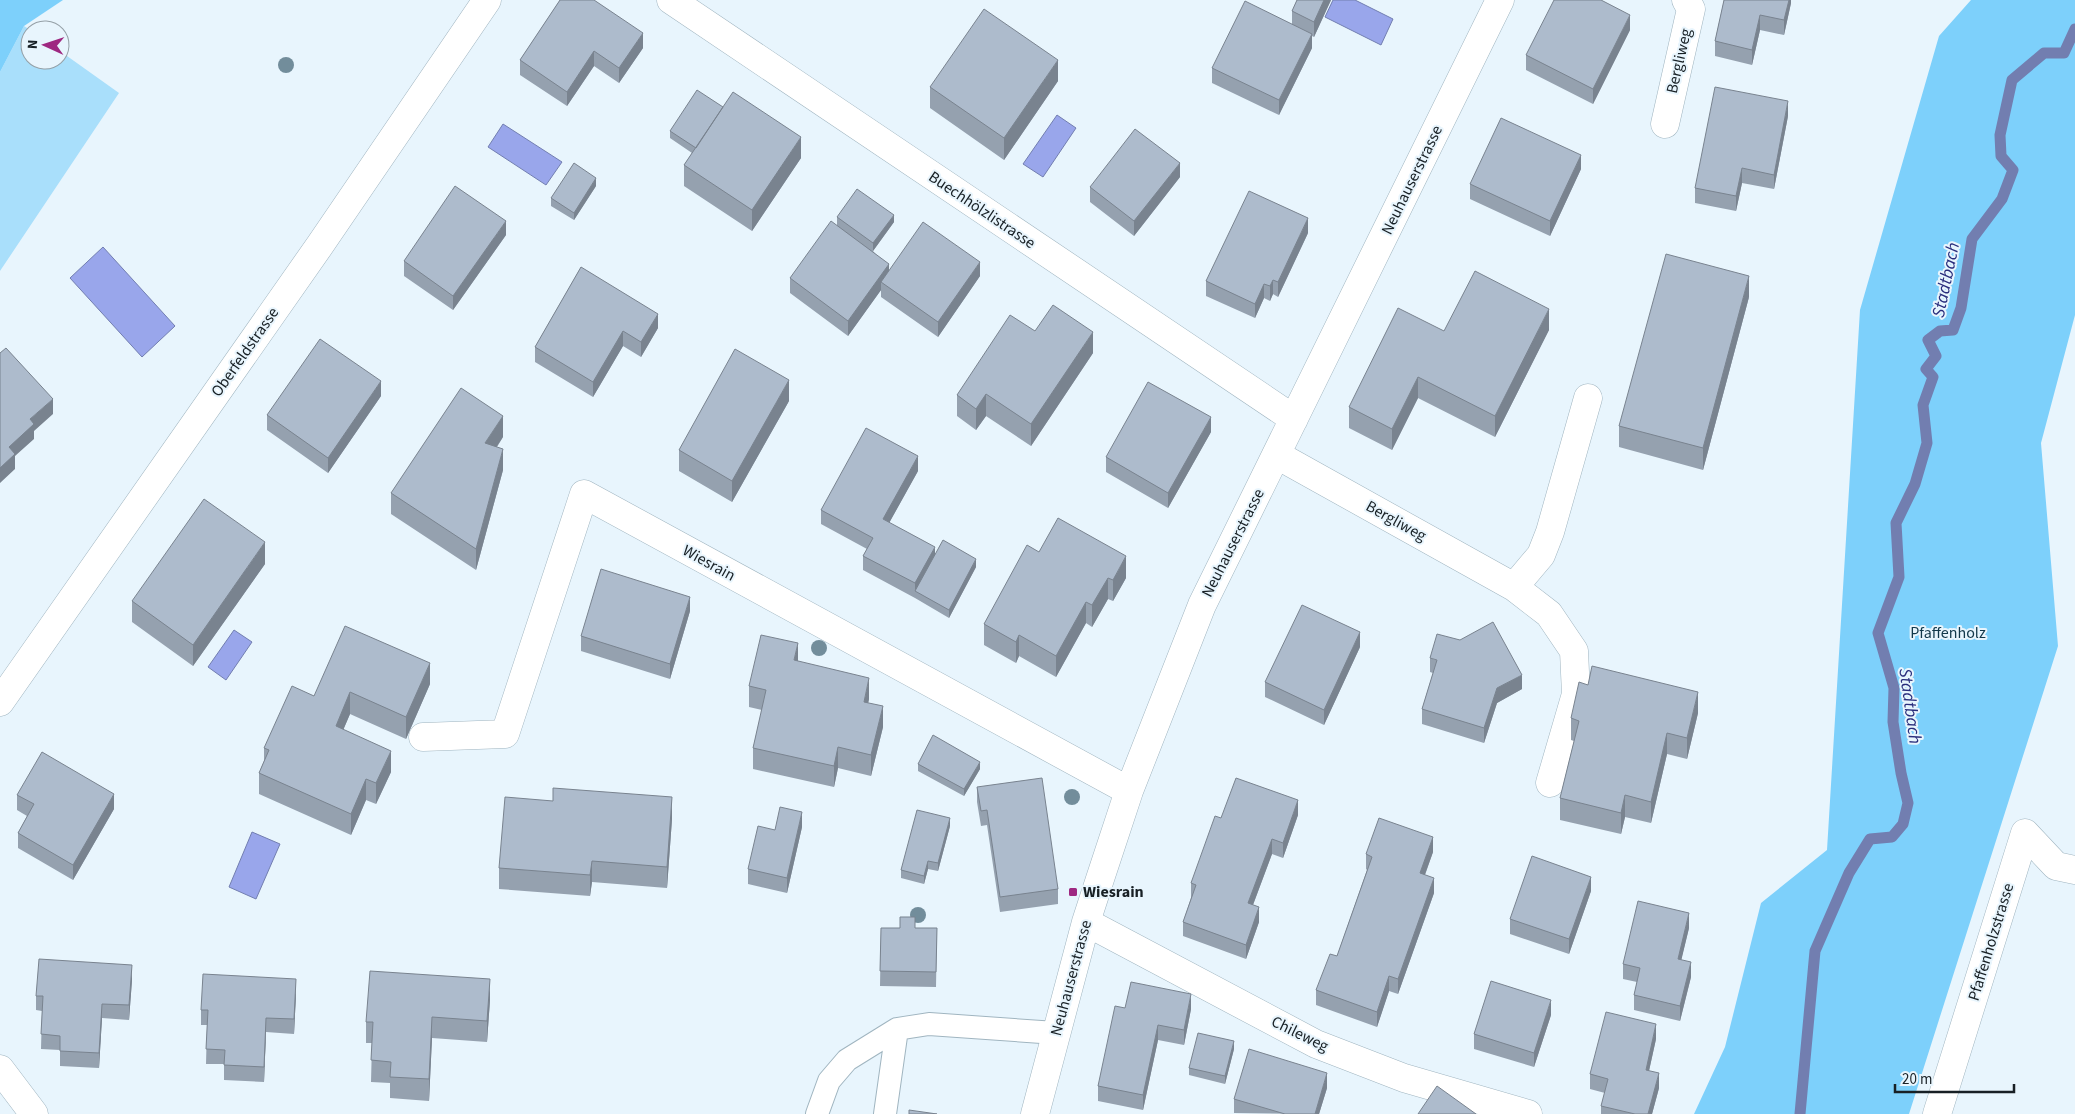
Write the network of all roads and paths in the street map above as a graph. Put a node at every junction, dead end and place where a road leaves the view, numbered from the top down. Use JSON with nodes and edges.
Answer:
{"nodes":[{"id":1,"x":487,"y":0,"type":"edge"},
{"id":2,"x":671,"y":0,"type":"edge"},
{"id":3,"x":1500,"y":0,"type":"edge"},
{"id":4,"x":1686,"y":0,"type":"edge"},
{"id":5,"x":1665,"y":124,"type":"dead end"},
{"id":6,"x":1588,"y":398,"type":"dead end"},
{"id":7,"x":1294,"y":419,"type":"junction"},
{"id":8,"x":1277,"y":455,"type":"junction"},
{"id":9,"x":1514,"y":587,"type":"junction"},
{"id":10,"x":0,"y":702,"type":"edge"},
{"id":11,"x":423,"y":737,"type":"dead end"},
{"id":12,"x":1550,"y":783,"type":"dead end"},
{"id":13,"x":1129,"y":791,"type":"junction"},
{"id":14,"x":2075,"y":870,"type":"edge"},
{"id":15,"x":1086,"y":922,"type":"junction"},
{"id":16,"x":898,"y":1029,"type":"junction"},
{"id":17,"x":1056,"y":1034,"type":"junction"},
{"id":18,"x":0,"y":1069,"type":"edge"},
{"id":19,"x":34,"y":1114,"type":"edge"},
{"id":20,"x":817,"y":1114,"type":"edge"},
{"id":21,"x":885,"y":1114,"type":"edge"},
{"id":22,"x":1035,"y":1114,"type":"edge"},
{"id":23,"x":1528,"y":1114,"type":"edge"},
{"id":24,"x":1938,"y":1114,"type":"edge"}],
"edges":[{"from":1,"to":10,"type":"street","name":"Oberfeldstrasse"},
{"from":2,"to":7,"type":"street","name":"Buechhölzlistrasse"},
{"from":3,"to":7,"type":"street","name":"Neuhauserstrasse"},
{"from":4,"to":5,"type":"street","name":"Bergliweg"},
{"from":6,"to":9,"type":"street"},
{"from":7,"to":8,"type":"street","name":"Neuhauserstrasse"},
{"from":8,"to":9,"type":"street","name":"Bergliweg"},
{"from":8,"to":13,"type":"street","name":"Neuhauserstrasse"},
{"from":9,"to":12,"type":"street","name":"Bergliweg"},
{"from":11,"to":13,"type":"street","name":"Wiesrain"},
{"from":13,"to":15,"type":"street","name":"Neuhauserstrasse"},
{"from":14,"to":24,"type":"street","name":"Pfaffenholzstrasse"},
{"from":15,"to":17,"type":"street","name":"Neuhauserstrasse"},
{"from":15,"to":23,"type":"street","name":"Chileweg"},
{"from":16,"to":17,"type":"lane"},
{"from":16,"to":20,"type":"lane"},
{"from":16,"to":21,"type":"lane"},
{"from":17,"to":22,"type":"street","name":"Neuhauserstrasse"},
{"from":18,"to":19,"type":"street"}]}
